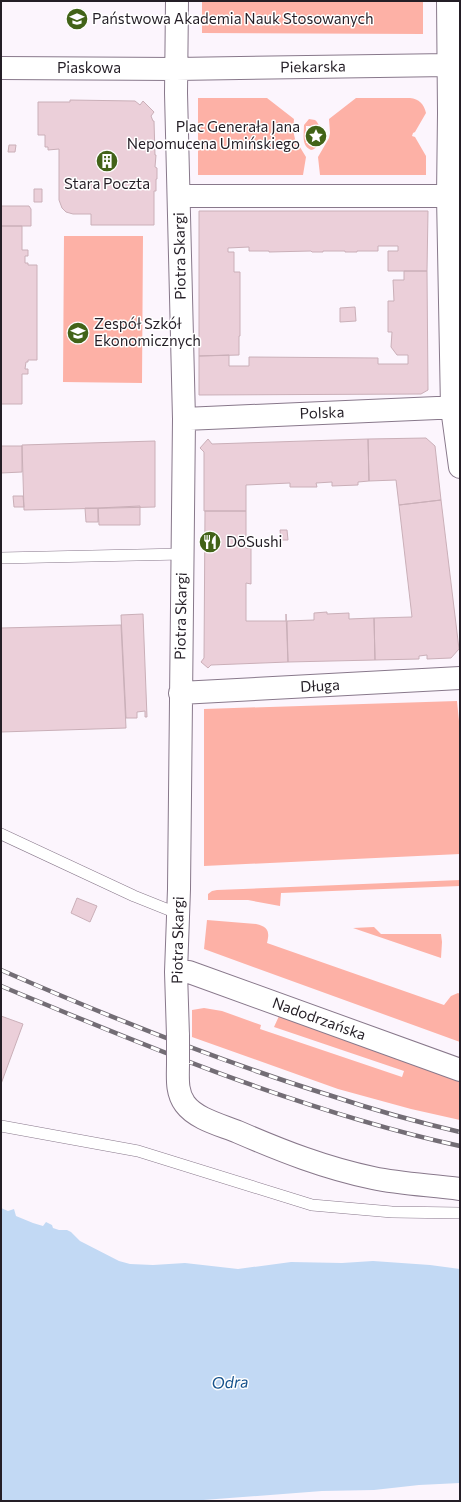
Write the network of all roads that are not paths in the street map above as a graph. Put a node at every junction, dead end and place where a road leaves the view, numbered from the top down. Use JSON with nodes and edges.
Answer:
{"nodes":[{"id":1,"x":176,"y":1,"type":"edge"},
{"id":2,"x":448,"y":1,"type":"edge"},
{"id":3,"x":455,"y":64,"type":"edge"},
{"id":4,"x":1,"y":68,"type":"edge"},
{"id":5,"x":176,"y":69,"type":"junction"},
{"id":6,"x":178,"y":196,"type":"junction"},
{"id":7,"x":448,"y":196,"type":"junction"},
{"id":8,"x":455,"y":222,"type":"edge"},
{"id":9,"x":456,"y":408,"type":"edge"},
{"id":10,"x":184,"y":419,"type":"junction"},
{"id":11,"x":460,"y":467,"type":"edge"},
{"id":12,"x":182,"y":554,"type":"junction"},
{"id":13,"x":1,"y":558,"type":"edge"},
{"id":14,"x":460,"y":678,"type":"edge"},
{"id":15,"x":180,"y":693,"type":"junction"},
{"id":16,"x":1,"y":834,"type":"edge"},
{"id":17,"x":179,"y":914,"type":"junction"},
{"id":18,"x":176,"y":972,"type":"junction"},
{"id":19,"x":460,"y":1070,"type":"edge"},
{"id":20,"x":1,"y":1126,"type":"edge"},
{"id":21,"x":460,"y":1189,"type":"edge"},
{"id":22,"x":460,"y":1213,"type":"edge"}],
"edges":[{"from":1,"to":5,"type":"street","name":"Piotra Skargi"},
{"from":2,"to":3,"type":"street"},
{"from":3,"to":5,"type":"street","name":"Piekarska"},
{"from":3,"to":7,"type":"street"},
{"from":4,"to":5,"type":"street","name":"Piaskowa"},
{"from":5,"to":6,"type":"street","name":"Piotra Skargi"},
{"from":6,"to":7,"type":"street","name":"Piotra Skargi"},
{"from":6,"to":10,"type":"street","name":"Piotra Skargi"},
{"from":7,"to":8,"type":"street"},
{"from":8,"to":9,"type":"street"},
{"from":9,"to":10,"type":"street","name":"Polska"},
{"from":9,"to":11,"type":"street"},
{"from":10,"to":12,"type":"street","name":"Piotra Skargi"},
{"from":12,"to":13,"type":"lane"},
{"from":12,"to":15,"type":"street","name":"Piotra Skargi"},
{"from":14,"to":15,"type":"street","name":"Długa"},
{"from":15,"to":17,"type":"street","name":"Piotra Skargi"},
{"from":16,"to":17,"type":"lane"},
{"from":17,"to":18,"type":"street","name":"Piotra Skargi"},
{"from":18,"to":19,"type":"street","name":"Nadodrzańska"},
{"from":18,"to":21,"type":"street","name":"Piotra Skargi","bridge":true},
{"from":20,"to":22,"type":"lane"}]}
